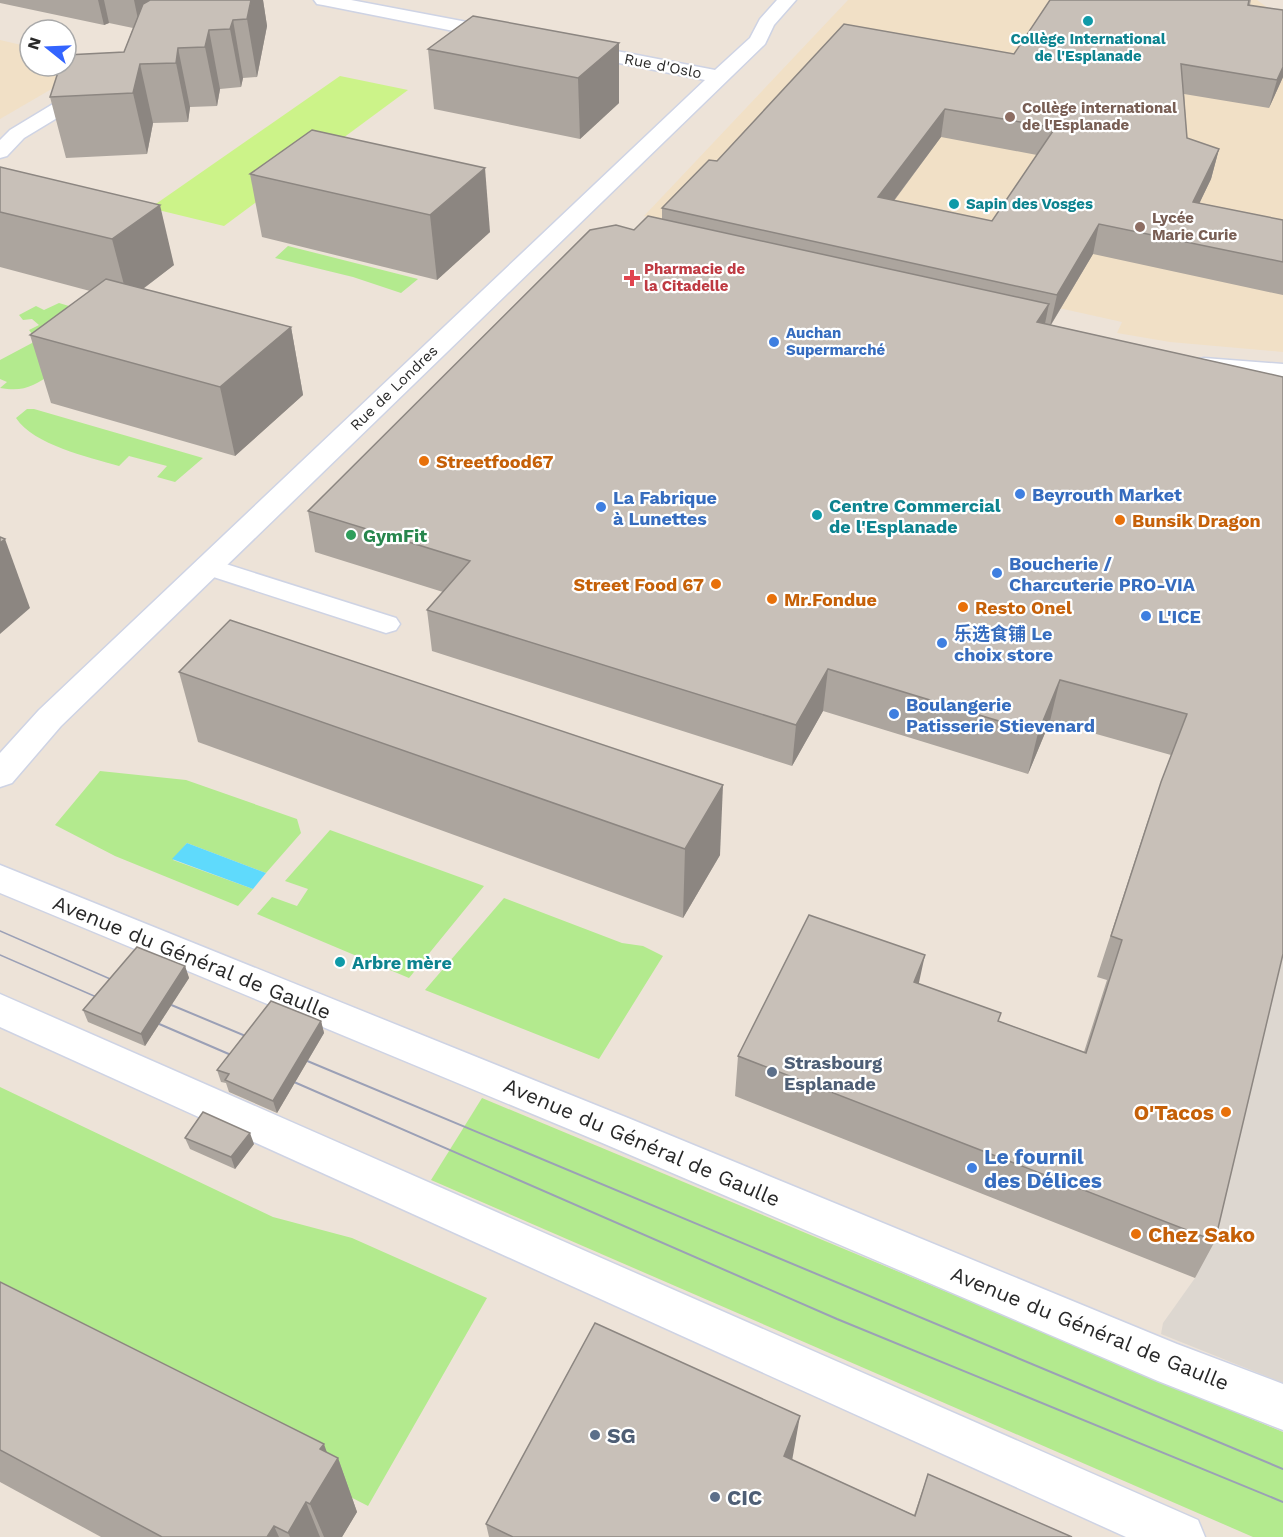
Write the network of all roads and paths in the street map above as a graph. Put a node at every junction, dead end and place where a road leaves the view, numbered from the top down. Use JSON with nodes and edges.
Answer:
{"nodes":[{"id":1,"x":323,"y":0,"type":"edge"},
{"id":2,"x":787,"y":0,"type":"edge"},
{"id":3,"x":520,"y":38,"type":"edge"},
{"id":4,"x":555,"y":45,"type":"edge"},
{"id":5,"x":113,"y":76,"type":"edge"},
{"id":6,"x":720,"y":77,"type":"junction"},
{"id":7,"x":0,"y":152,"type":"edge"},
{"id":8,"x":563,"y":225,"type":"junction"},
{"id":9,"x":594,"y":233,"type":"edge"},
{"id":10,"x":1182,"y":362,"type":"edge"},
{"id":11,"x":1283,"y":372,"type":"edge"},
{"id":12,"x":207,"y":566,"type":"junction"},
{"id":13,"x":386,"y":624,"type":"dead end"},
{"id":14,"x":0,"y":775,"type":"edge"},
{"id":15,"x":0,"y":878,"type":"edge"},
{"id":16,"x":0,"y":1010,"type":"edge"},
{"id":17,"x":1283,"y":1407,"type":"edge"},
{"id":18,"x":1181,"y":1537,"type":"edge"}],
"edges":[{"from":1,"to":3,"type":"street"},
{"from":2,"to":6,"type":"street","name":"Rue de Londres"},
{"from":4,"to":6,"type":"street","name":"Rue d'Oslo"},
{"from":5,"to":7,"type":"street"},
{"from":6,"to":8,"type":"street","name":"Rue de Londres"},
{"from":8,"to":9,"type":"street"},
{"from":8,"to":12,"type":"street","name":"Rue de Londres"},
{"from":10,"to":11,"type":"street"},
{"from":12,"to":13,"type":"lane"},
{"from":12,"to":14,"type":"street","name":"Rue de Londres"},
{"from":15,"to":17,"type":"street","name":"Avenue du Général de Gaulle"},
{"from":16,"to":18,"type":"street"}]}
